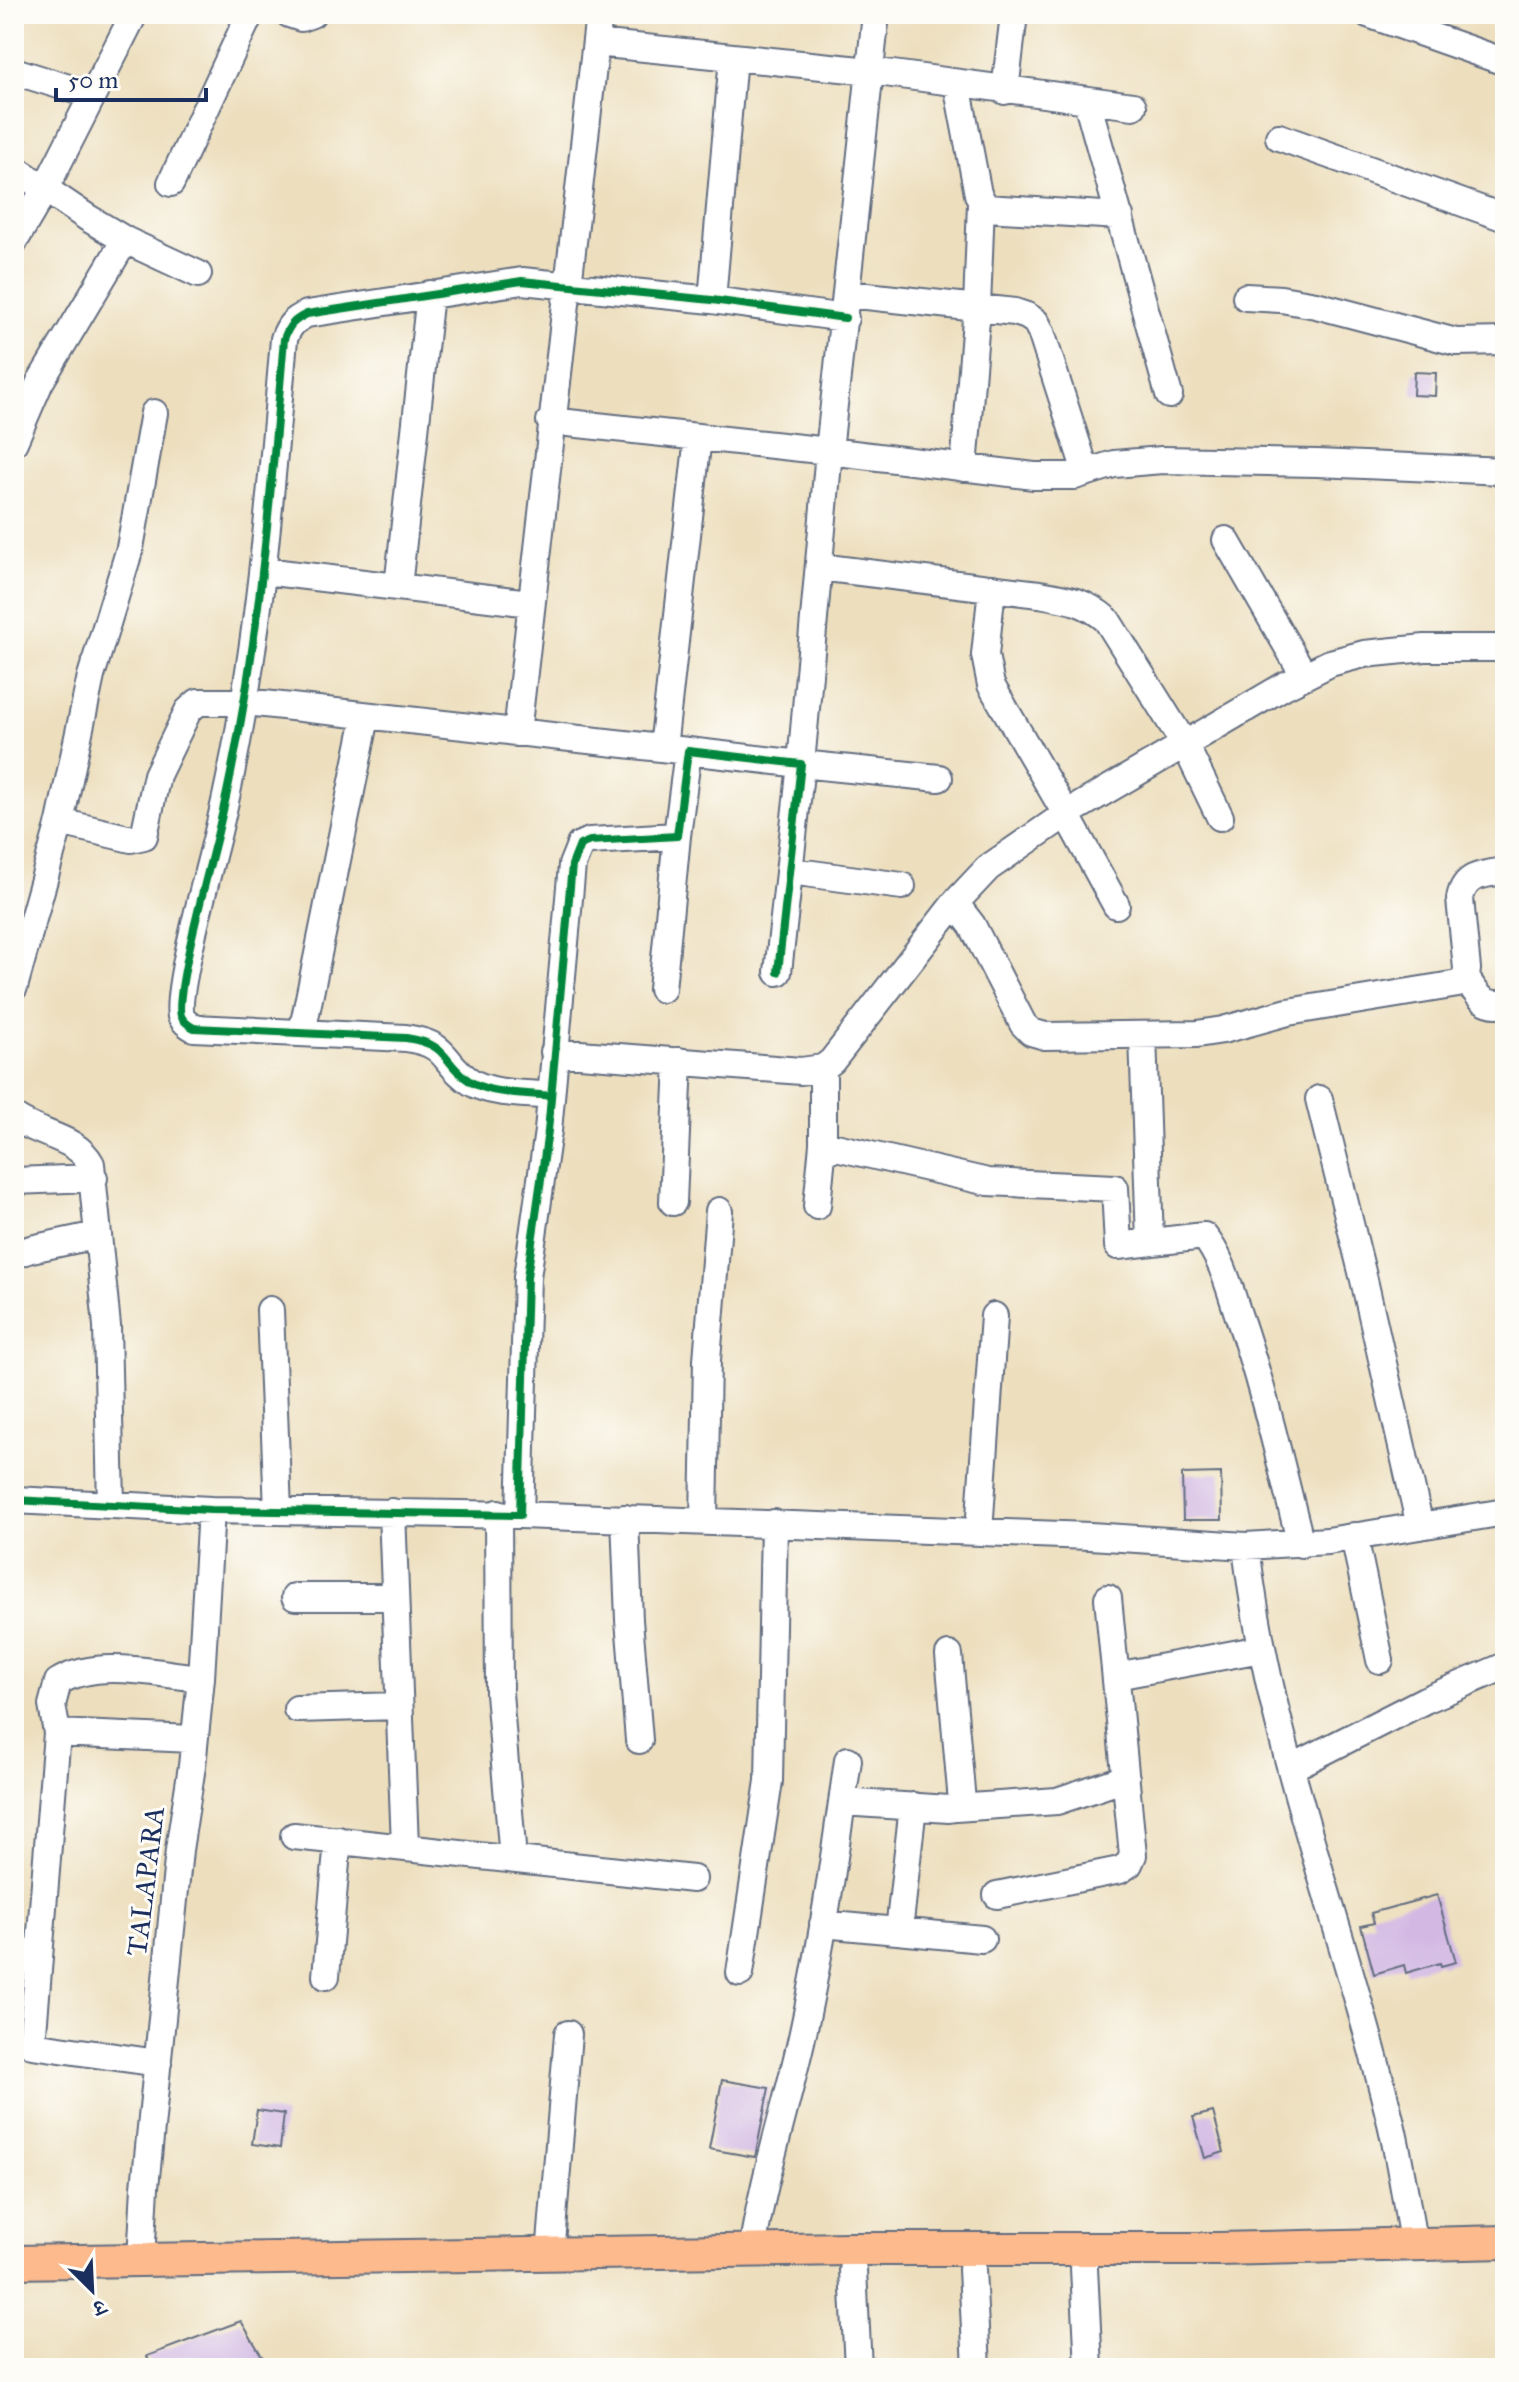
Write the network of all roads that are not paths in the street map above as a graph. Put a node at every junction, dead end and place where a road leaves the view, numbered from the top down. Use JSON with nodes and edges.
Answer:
{"nodes":[{"id":1,"x":134,"y":14,"type":"edge"},
{"id":2,"x":250,"y":14,"type":"edge"},
{"id":3,"x":289,"y":14,"type":"edge"},
{"id":4,"x":312,"y":14,"type":"edge"},
{"id":5,"x":599,"y":14,"type":"edge"},
{"id":6,"x":876,"y":14,"type":"edge"},
{"id":7,"x":1014,"y":14,"type":"edge"},
{"id":8,"x":1368,"y":14,"type":"edge"},
{"id":9,"x":596,"y":43,"type":"junction"},
{"id":10,"x":733,"y":57,"type":"junction"},
{"id":11,"x":1505,"y":62,"type":"edge"},
{"id":12,"x":14,"y":71,"type":"edge"},
{"id":13,"x":870,"y":71,"type":"junction"},
{"id":14,"x":957,"y":84,"type":"junction"},
{"id":15,"x":1005,"y":91,"type":"junction"},
{"id":16,"x":91,"y":95,"type":"junction"},
{"id":17,"x":1087,"y":101,"type":"junction"},
{"id":18,"x":1133,"y":106,"type":"dead end"},
{"id":19,"x":1279,"y":137,"type":"dead end"},
{"id":20,"x":14,"y":168,"type":"edge"},
{"id":21,"x":171,"y":183,"type":"dead end"},
{"id":22,"x":45,"y":189,"type":"junction"},
{"id":23,"x":981,"y":203,"type":"junction"},
{"id":24,"x":1120,"y":216,"type":"junction"},
{"id":25,"x":1505,"y":218,"type":"edge"},
{"id":26,"x":125,"y":240,"type":"junction"},
{"id":27,"x":14,"y":242,"type":"edge"},
{"id":28,"x":198,"y":274,"type":"dead end"},
{"id":29,"x":569,"y":285,"type":"junction"},
{"id":30,"x":430,"y":294,"type":"junction"},
{"id":31,"x":1246,"y":297,"type":"dead end"},
{"id":32,"x":712,"y":300,"type":"junction"},
{"id":33,"x":846,"y":306,"type":"junction"},
{"id":34,"x":977,"y":307,"type":"junction"},
{"id":35,"x":1505,"y":341,"type":"edge"},
{"id":36,"x":1169,"y":395,"type":"dead end"},
{"id":37,"x":154,"y":413,"type":"dead end"},
{"id":38,"x":550,"y":421,"type":"junction"},
{"id":39,"x":698,"y":437,"type":"junction"},
{"id":40,"x":14,"y":442,"type":"edge"},
{"id":41,"x":829,"y":451,"type":"junction"},
{"id":42,"x":964,"y":468,"type":"junction"},
{"id":43,"x":1505,"y":471,"type":"edge"},
{"id":44,"x":1086,"y":472,"type":"junction"},
{"id":45,"x":1226,"y":540,"type":"dead end"},
{"id":46,"x":819,"y":567,"type":"junction"},
{"id":47,"x":264,"y":571,"type":"junction"},
{"id":48,"x":398,"y":587,"type":"junction"},
{"id":49,"x":992,"y":588,"type":"junction"},
{"id":50,"x":530,"y":603,"type":"junction"},
{"id":51,"x":1505,"y":648,"type":"edge"},
{"id":52,"x":1304,"y":675,"type":"junction"},
{"id":53,"x":246,"y":702,"type":"junction"},
{"id":54,"x":366,"y":717,"type":"junction"},
{"id":55,"x":517,"y":733,"type":"junction"},
{"id":56,"x":1185,"y":745,"type":"junction"},
{"id":57,"x":675,"y":750,"type":"junction"},
{"id":58,"x":801,"y":764,"type":"junction"},
{"id":59,"x":939,"y":778,"type":"dead end"},
{"id":60,"x":1066,"y":814,"type":"junction"},
{"id":61,"x":1220,"y":817,"type":"dead end"},
{"id":62,"x":60,"y":822,"type":"junction"},
{"id":63,"x":677,"y":836,"type":"junction"},
{"id":64,"x":790,"y":871,"type":"junction"},
{"id":65,"x":1505,"y":871,"type":"edge"},
{"id":66,"x":902,"y":886,"type":"dead end"},
{"id":67,"x":955,"y":903,"type":"junction"},
{"id":68,"x":1116,"y":905,"type":"dead end"},
{"id":69,"x":778,"y":972,"type":"dead end"},
{"id":70,"x":1466,"y":978,"type":"junction"},
{"id":71,"x":14,"y":987,"type":"edge"},
{"id":72,"x":662,"y":989,"type":"dead end"},
{"id":73,"x":1505,"y":1003,"type":"edge"},
{"id":74,"x":302,"y":1033,"type":"junction"},
{"id":75,"x":1143,"y":1035,"type":"junction"},
{"id":76,"x":554,"y":1052,"type":"junction"},
{"id":77,"x":679,"y":1061,"type":"junction"},
{"id":78,"x":823,"y":1068,"type":"junction"},
{"id":79,"x":551,"y":1096,"type":"junction"},
{"id":80,"x":1319,"y":1099,"type":"dead end"},
{"id":81,"x":14,"y":1117,"type":"edge"},
{"id":82,"x":823,"y":1144,"type":"junction"},
{"id":83,"x":94,"y":1178,"type":"junction"},
{"id":84,"x":14,"y":1181,"type":"edge"},
{"id":85,"x":673,"y":1202,"type":"dead end"},
{"id":86,"x":817,"y":1206,"type":"dead end"},
{"id":87,"x":719,"y":1211,"type":"dead end"},
{"id":88,"x":97,"y":1235,"type":"junction"},
{"id":89,"x":1150,"y":1242,"type":"junction"},
{"id":90,"x":14,"y":1255,"type":"edge"},
{"id":91,"x":270,"y":1310,"type":"dead end"},
{"id":92,"x":994,"y":1316,"type":"dead end"},
{"id":93,"x":14,"y":1500,"type":"edge"},
{"id":94,"x":111,"y":1505,"type":"junction"},
{"id":95,"x":211,"y":1510,"type":"junction"},
{"id":96,"x":278,"y":1511,"type":"junction"},
{"id":97,"x":392,"y":1512,"type":"junction"},
{"id":98,"x":1505,"y":1512,"type":"edge"},
{"id":99,"x":509,"y":1514,"type":"junction"},
{"id":100,"x":625,"y":1518,"type":"junction"},
{"id":101,"x":704,"y":1521,"type":"junction"},
{"id":102,"x":774,"y":1523,"type":"junction"},
{"id":103,"x":1420,"y":1526,"type":"junction"},
{"id":104,"x":979,"y":1531,"type":"junction"},
{"id":105,"x":1354,"y":1536,"type":"junction"},
{"id":106,"x":1301,"y":1544,"type":"junction"},
{"id":107,"x":1246,"y":1546,"type":"junction"},
{"id":108,"x":295,"y":1597,"type":"dead end"},
{"id":109,"x":395,"y":1597,"type":"junction"},
{"id":110,"x":1108,"y":1598,"type":"dead end"},
{"id":111,"x":1261,"y":1649,"type":"junction"},
{"id":112,"x":949,"y":1655,"type":"dead end"},
{"id":113,"x":1380,"y":1660,"type":"dead end"},
{"id":114,"x":1505,"y":1666,"type":"edge"},
{"id":115,"x":1116,"y":1676,"type":"junction"},
{"id":116,"x":201,"y":1678,"type":"junction"},
{"id":117,"x":398,"y":1706,"type":"junction"},
{"id":118,"x":297,"y":1709,"type":"dead end"},
{"id":119,"x":57,"y":1733,"type":"junction"},
{"id":120,"x":193,"y":1739,"type":"junction"},
{"id":121,"x":639,"y":1740,"type":"dead end"},
{"id":122,"x":848,"y":1760,"type":"dead end"},
{"id":123,"x":1291,"y":1768,"type":"junction"},
{"id":124,"x":1126,"y":1778,"type":"junction"},
{"id":125,"x":842,"y":1802,"type":"junction"},
{"id":126,"x":913,"y":1806,"type":"junction"},
{"id":127,"x":956,"y":1808,"type":"junction"},
{"id":128,"x":294,"y":1836,"type":"dead end"},
{"id":129,"x":338,"y":1840,"type":"junction"},
{"id":130,"x":405,"y":1846,"type":"junction"},
{"id":131,"x":513,"y":1859,"type":"junction"},
{"id":132,"x":693,"y":1879,"type":"dead end"},
{"id":133,"x":997,"y":1895,"type":"dead end"},
{"id":134,"x":823,"y":1924,"type":"junction"},
{"id":135,"x":899,"y":1931,"type":"junction"},
{"id":136,"x":982,"y":1939,"type":"dead end"},
{"id":137,"x":740,"y":1973,"type":"dead end"},
{"id":138,"x":326,"y":1976,"type":"dead end"},
{"id":139,"x":568,"y":2034,"type":"dead end"},
{"id":140,"x":158,"y":2063,"type":"junction"},
{"id":141,"x":1505,"y":2242,"type":"edge"},
{"id":142,"x":1414,"y":2246,"type":"junction"},
{"id":143,"x":752,"y":2251,"type":"junction"},
{"id":144,"x":550,"y":2255,"type":"junction"},
{"id":145,"x":141,"y":2260,"type":"junction"},
{"id":146,"x":1505,"y":2261,"type":"edge"},
{"id":147,"x":14,"y":2262,"type":"edge"},
{"id":148,"x":1084,"y":2268,"type":"junction"},
{"id":149,"x":972,"y":2269,"type":"junction"},
{"id":150,"x":853,"y":2270,"type":"junction"},
{"id":151,"x":14,"y":2280,"type":"edge"},
{"id":152,"x":858,"y":2368,"type":"edge"},
{"id":153,"x":977,"y":2368,"type":"edge"},
{"id":154,"x":1089,"y":2368,"type":"edge"}],
"edges":[{"from":1,"to":16,"type":"street"},
{"from":2,"to":21,"type":"street"},
{"from":3,"to":4,"type":"street"},
{"from":5,"to":9,"type":"street"},
{"from":6,"to":13,"type":"street"},
{"from":7,"to":15,"type":"street"},
{"from":8,"to":11,"type":"street"},
{"from":9,"to":10,"type":"street"},
{"from":9,"to":29,"type":"street"},
{"from":10,"to":13,"type":"street"},
{"from":10,"to":32,"type":"street"},
{"from":12,"to":16,"type":"street"},
{"from":13,"to":14,"type":"street"},
{"from":13,"to":33,"type":"street"},
{"from":14,"to":15,"type":"street"},
{"from":14,"to":23,"type":"street"},
{"from":15,"to":17,"type":"street"},
{"from":16,"to":22,"type":"street"},
{"from":17,"to":18,"type":"street"},
{"from":17,"to":24,"type":"street"},
{"from":19,"to":25,"type":"street"},
{"from":20,"to":22,"type":"street"},
{"from":22,"to":26,"type":"street"},
{"from":22,"to":27,"type":"street"},
{"from":23,"to":24,"type":"street"},
{"from":23,"to":34,"type":"street"},
{"from":24,"to":36,"type":"street"},
{"from":26,"to":28,"type":"street"},
{"from":26,"to":40,"type":"street"},
{"from":29,"to":30,"type":"street"},
{"from":29,"to":32,"type":"street"},
{"from":29,"to":38,"type":"street"},
{"from":30,"to":47,"type":"street"},
{"from":30,"to":48,"type":"street"},
{"from":31,"to":35,"type":"street"},
{"from":32,"to":33,"type":"street"},
{"from":33,"to":34,"type":"street"},
{"from":33,"to":41,"type":"street"},
{"from":34,"to":42,"type":"street"},
{"from":34,"to":44,"type":"street"},
{"from":37,"to":62,"type":"street"},
{"from":38,"to":39,"type":"street"},
{"from":38,"to":50,"type":"street"},
{"from":39,"to":41,"type":"street"},
{"from":39,"to":57,"type":"street"},
{"from":41,"to":42,"type":"street"},
{"from":41,"to":46,"type":"street"},
{"from":42,"to":44,"type":"street"},
{"from":43,"to":44,"type":"street"},
{"from":45,"to":52,"type":"street"},
{"from":46,"to":49,"type":"street"},
{"from":46,"to":58,"type":"street"},
{"from":47,"to":48,"type":"street"},
{"from":47,"to":53,"type":"street"},
{"from":48,"to":50,"type":"street"},
{"from":49,"to":56,"type":"street"},
{"from":49,"to":60,"type":"street"},
{"from":50,"to":55,"type":"street"},
{"from":51,"to":52,"type":"street"},
{"from":52,"to":56,"type":"street"},
{"from":53,"to":54,"type":"street"},
{"from":53,"to":62,"type":"street"},
{"from":53,"to":74,"type":"street"},
{"from":54,"to":55,"type":"street"},
{"from":54,"to":74,"type":"street"},
{"from":55,"to":57,"type":"street"},
{"from":56,"to":60,"type":"street"},
{"from":56,"to":61,"type":"street"},
{"from":57,"to":58,"type":"street"},
{"from":57,"to":63,"type":"street"},
{"from":58,"to":59,"type":"street"},
{"from":58,"to":64,"type":"street"},
{"from":60,"to":67,"type":"street"},
{"from":60,"to":68,"type":"street"},
{"from":62,"to":71,"type":"street"},
{"from":63,"to":72,"type":"street"},
{"from":63,"to":76,"type":"street"},
{"from":64,"to":66,"type":"street"},
{"from":64,"to":69,"type":"street"},
{"from":65,"to":70,"type":"street"},
{"from":67,"to":75,"type":"street"},
{"from":67,"to":78,"type":"street"},
{"from":70,"to":73,"type":"street"},
{"from":70,"to":75,"type":"street"},
{"from":74,"to":79,"type":"street"},
{"from":75,"to":89,"type":"street"},
{"from":76,"to":77,"type":"street"},
{"from":76,"to":79,"type":"street"},
{"from":77,"to":78,"type":"street"},
{"from":77,"to":85,"type":"street"},
{"from":78,"to":82,"type":"street"},
{"from":79,"to":99,"type":"street"},
{"from":80,"to":103,"type":"street"},
{"from":81,"to":83,"type":"street"},
{"from":82,"to":86,"type":"street"},
{"from":82,"to":89,"type":"street"},
{"from":83,"to":84,"type":"street"},
{"from":83,"to":88,"type":"street"},
{"from":87,"to":101,"type":"street"},
{"from":88,"to":90,"type":"street"},
{"from":88,"to":94,"type":"street"},
{"from":89,"to":106,"type":"street"},
{"from":91,"to":96,"type":"street"},
{"from":92,"to":104,"type":"street"},
{"from":93,"to":94,"type":"street"},
{"from":94,"to":95,"type":"street"},
{"from":95,"to":96,"type":"street"},
{"from":95,"to":116,"type":"street","name":"TALAPARA"},
{"from":96,"to":97,"type":"street"},
{"from":97,"to":99,"type":"street"},
{"from":97,"to":109,"type":"street"},
{"from":98,"to":103,"type":"street"},
{"from":99,"to":100,"type":"street"},
{"from":99,"to":131,"type":"street"},
{"from":100,"to":101,"type":"street"},
{"from":100,"to":121,"type":"street"},
{"from":101,"to":102,"type":"street"},
{"from":102,"to":104,"type":"street"},
{"from":102,"to":137,"type":"street"},
{"from":103,"to":105,"type":"street"},
{"from":104,"to":107,"type":"street"},
{"from":105,"to":106,"type":"street"},
{"from":105,"to":113,"type":"street"},
{"from":106,"to":107,"type":"street"},
{"from":107,"to":111,"type":"street"},
{"from":108,"to":109,"type":"street"},
{"from":109,"to":117,"type":"street"},
{"from":110,"to":115,"type":"street"},
{"from":111,"to":115,"type":"street"},
{"from":111,"to":123,"type":"street"},
{"from":112,"to":127,"type":"street"},
{"from":114,"to":123,"type":"street"},
{"from":115,"to":124,"type":"street"},
{"from":116,"to":119,"type":"street"},
{"from":116,"to":120,"type":"street","name":"TALAPARA"},
{"from":117,"to":118,"type":"street"},
{"from":117,"to":130,"type":"street"},
{"from":119,"to":120,"type":"street"},
{"from":119,"to":140,"type":"street"},
{"from":120,"to":140,"type":"street","name":"TALAPARA"},
{"from":122,"to":125,"type":"street"},
{"from":123,"to":142,"type":"street"},
{"from":124,"to":127,"type":"street"},
{"from":124,"to":133,"type":"street"},
{"from":125,"to":126,"type":"street"},
{"from":125,"to":134,"type":"street"},
{"from":126,"to":127,"type":"street"},
{"from":126,"to":135,"type":"street"},
{"from":128,"to":129,"type":"street"},
{"from":129,"to":130,"type":"street"},
{"from":129,"to":138,"type":"street"},
{"from":130,"to":131,"type":"street"},
{"from":131,"to":132,"type":"street"},
{"from":134,"to":135,"type":"street"},
{"from":134,"to":143,"type":"street"},
{"from":135,"to":136,"type":"street"},
{"from":139,"to":144,"type":"street"},
{"from":140,"to":145,"type":"street","name":"TALAPARA"},
{"from":141,"to":142,"type":"main road"},
{"from":142,"to":143,"type":"main road"},
{"from":143,"to":144,"type":"main road"},
{"from":144,"to":145,"type":"main road"},
{"from":145,"to":147,"type":"main road"},
{"from":146,"to":148,"type":"main road"},
{"from":148,"to":149,"type":"main road"},
{"from":148,"to":154,"type":"street"},
{"from":149,"to":150,"type":"main road"},
{"from":149,"to":153,"type":"street"},
{"from":150,"to":151,"type":"main road"},
{"from":150,"to":152,"type":"street"}]}
